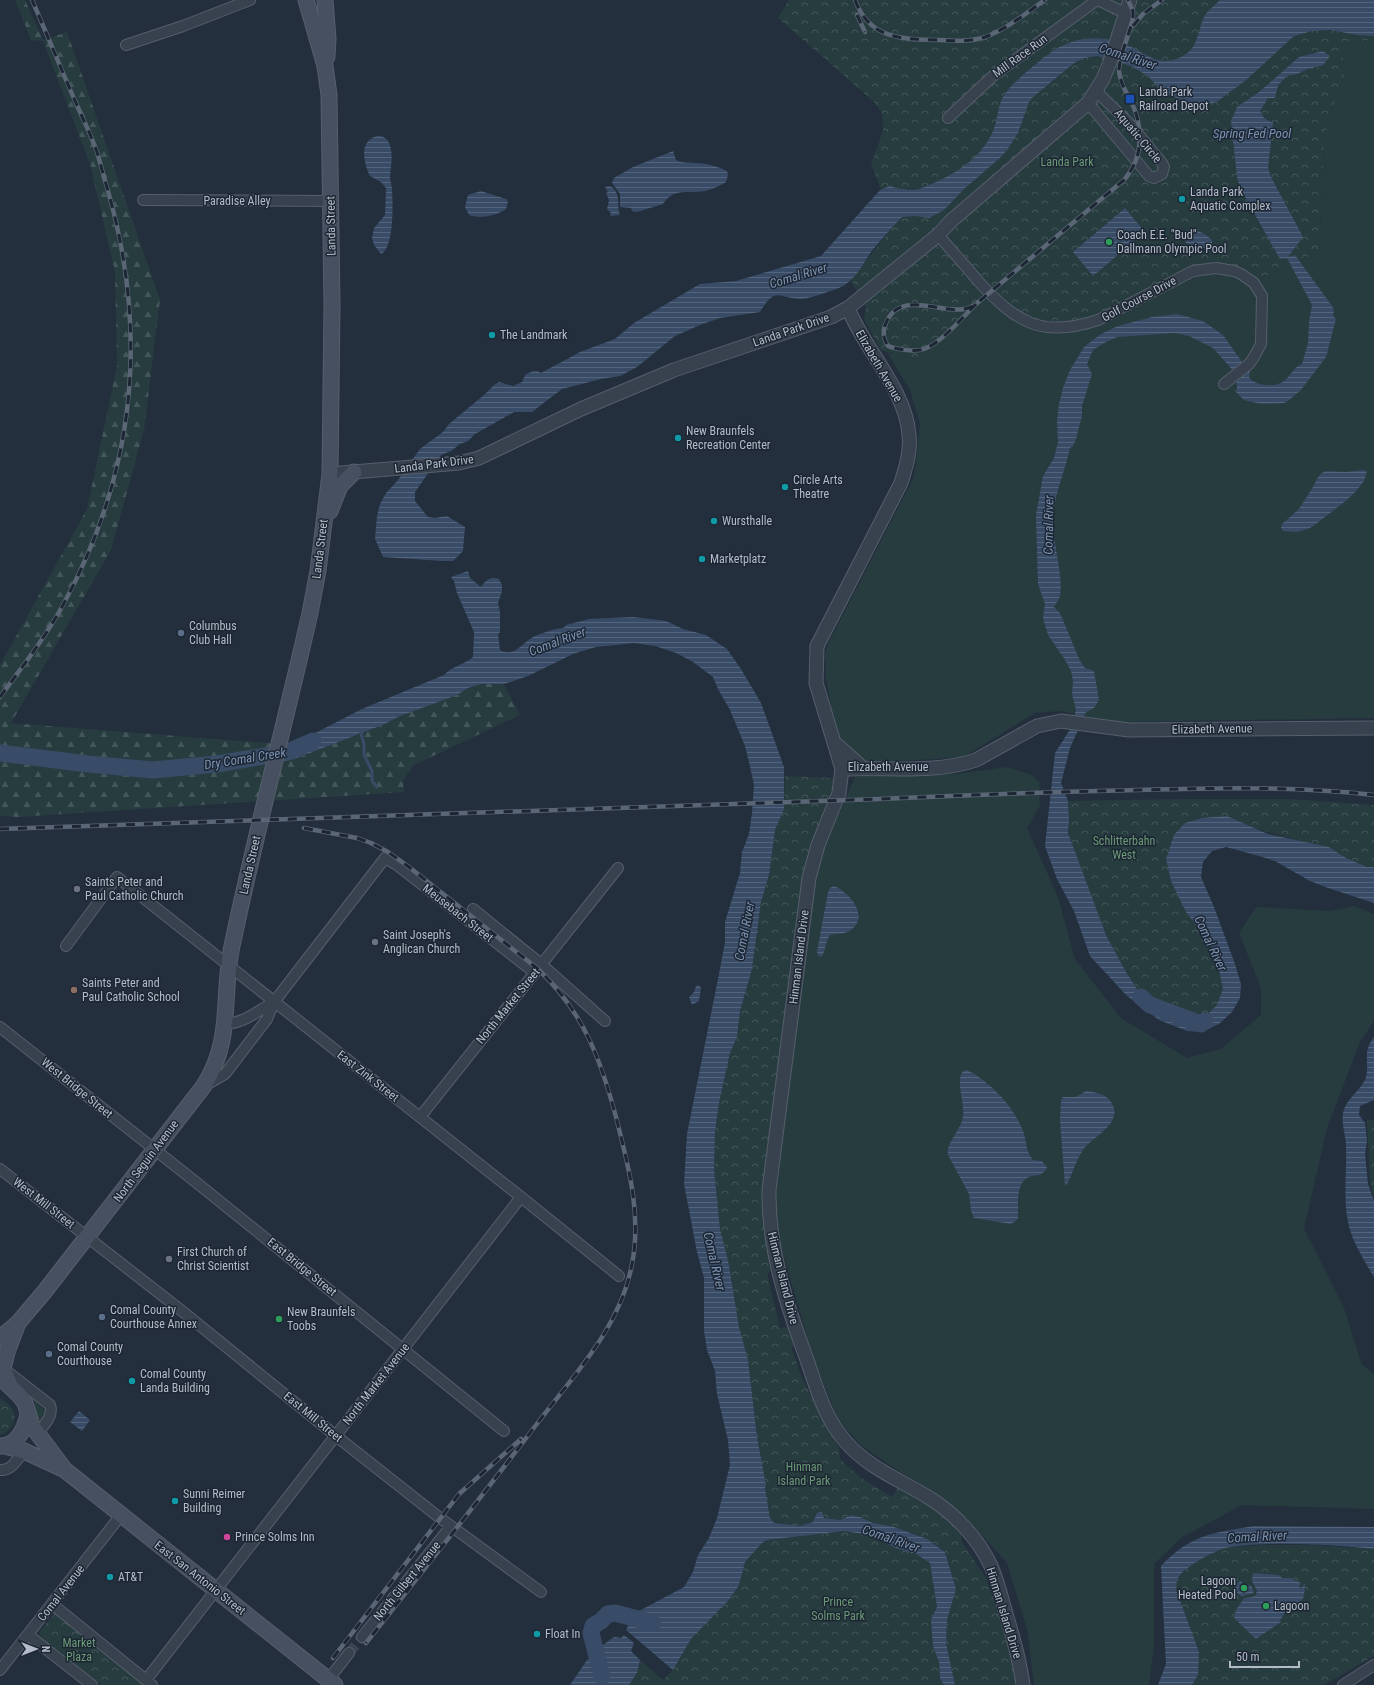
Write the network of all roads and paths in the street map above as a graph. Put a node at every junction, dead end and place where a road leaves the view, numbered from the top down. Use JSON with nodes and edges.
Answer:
{"nodes":[{"id":1,"x":250,"y":0,"type":"edge"},
{"id":2,"x":306,"y":0,"type":"edge"},
{"id":3,"x":325,"y":0,"type":"edge"},
{"id":4,"x":1098,"y":0,"type":"edge"},
{"id":5,"x":1130,"y":0,"type":"edge"},
{"id":6,"x":1125,"y":13,"type":"junction"},
{"id":7,"x":126,"y":45,"type":"dead end"},
{"id":8,"x":325,"y":66,"type":"junction"},
{"id":9,"x":1096,"y":90,"type":"junction"},
{"id":10,"x":1088,"y":103,"type":"junction"},
{"id":11,"x":948,"y":118,"type":"dead end"},
{"id":12,"x":143,"y":200,"type":"dead end"},
{"id":13,"x":330,"y":202,"type":"junction"},
{"id":14,"x":938,"y":234,"type":"junction"},
{"id":15,"x":848,"y":308,"type":"junction"},
{"id":16,"x":1224,"y":384,"type":"dead end"},
{"id":17,"x":354,"y":472,"type":"junction"},
{"id":18,"x":330,"y":474,"type":"junction"},
{"id":19,"x":324,"y":515,"type":"junction"},
{"id":20,"x":1374,"y":728,"type":"edge"},
{"id":21,"x":835,"y":743,"type":"junction"},
{"id":22,"x":863,"y":768,"type":"junction"},
{"id":23,"x":842,"y":769,"type":"junction"},
{"id":24,"x":380,"y":864,"type":"joint"},
{"id":25,"x":618,"y":868,"type":"dead end"},
{"id":26,"x":473,"y":909,"type":"dead end"},
{"id":27,"x":66,"y":946,"type":"dead end"},
{"id":28,"x":541,"y":964,"type":"junction"},
{"id":29,"x":229,"y":967,"type":"junction"},
{"id":30,"x":535,"y":973,"type":"junction"},
{"id":31,"x":274,"y":1002,"type":"junction"},
{"id":32,"x":605,"y":1021,"type":"dead end"},
{"id":33,"x":225,"y":1024,"type":"junction"},
{"id":34,"x":0,"y":1027,"type":"edge"},
{"id":35,"x":203,"y":1087,"type":"junction"},
{"id":36,"x":420,"y":1117,"type":"junction"},
{"id":37,"x":154,"y":1149,"type":"junction"},
{"id":38,"x":0,"y":1169,"type":"edge"},
{"id":39,"x":521,"y":1197,"type":"junction"},
{"id":40,"x":87,"y":1238,"type":"junction"},
{"id":41,"x":619,"y":1276,"type":"dead end"},
{"id":42,"x":18,"y":1323,"type":"junction"},
{"id":43,"x":0,"y":1338,"type":"edge"},
{"id":44,"x":403,"y":1349,"type":"junction"},
{"id":45,"x":5,"y":1377,"type":"edge"},
{"id":46,"x":28,"y":1415,"type":"junction"},
{"id":47,"x":504,"y":1431,"type":"dead end"},
{"id":48,"x":37,"y":1433,"type":"junction"},
{"id":49,"x":336,"y":1436,"type":"junction"},
{"id":50,"x":3,"y":1446,"type":"edge"},
{"id":51,"x":24,"y":1451,"type":"junction"},
{"id":52,"x":0,"y":1470,"type":"edge"},
{"id":53,"x":65,"y":1470,"type":"junction"},
{"id":54,"x":121,"y":1515,"type":"junction"},
{"id":55,"x":451,"y":1526,"type":"junction"},
{"id":56,"x":216,"y":1590,"type":"junction"},
{"id":57,"x":541,"y":1592,"type":"dead end"},
{"id":58,"x":52,"y":1604,"type":"junction"},
{"id":59,"x":28,"y":1635,"type":"junction"},
{"id":60,"x":362,"y":1637,"type":"tunnel mouth"},
{"id":61,"x":349,"y":1653,"type":"tunnel mouth"},
{"id":62,"x":1374,"y":1666,"type":"edge"},
{"id":63,"x":0,"y":1670,"type":"edge"},
{"id":64,"x":149,"y":1682,"type":"edge"},
{"id":65,"x":331,"y":1682,"type":"edge"},
{"id":66,"x":92,"y":1685,"type":"edge"},
{"id":67,"x":1024,"y":1685,"type":"edge"},
{"id":68,"x":1343,"y":1685,"type":"edge"}],
"edges":[{"from":1,"to":7,"type":"street"},
{"from":2,"to":8,"type":"main road","name":"Landa Street"},
{"from":3,"to":8,"type":"main road"},
{"from":4,"to":6,"type":"street"},
{"from":4,"to":11,"type":"street","name":"Mill Race Run"},
{"from":5,"to":6,"type":"street","name":"Landa Park Drive"},
{"from":6,"to":9,"type":"street","name":"Landa Park Drive"},
{"from":8,"to":13,"type":"main road","name":"Landa Street"},
{"from":9,"to":10,"type":"street","name":"Landa Park Drive"},
{"from":9,"to":10,"type":"street","name":"Aquatic Circle"},
{"from":10,"to":14,"type":"street","name":"Landa Park Drive"},
{"from":12,"to":13,"type":"street","name":"Paradise Alley"},
{"from":13,"to":18,"type":"main road","name":"Landa Street"},
{"from":14,"to":15,"type":"street","name":"Landa Park Drive"},
{"from":14,"to":16,"type":"street","name":"Golf Course Drive"},
{"from":15,"to":17,"type":"street","name":"Landa Park Drive"},
{"from":15,"to":21,"type":"street","name":"Elizabeth Avenue"},
{"from":17,"to":18,"type":"street","name":"Landa Park Drive"},
{"from":17,"to":19,"type":"main road"},
{"from":18,"to":19,"type":"main road","name":"Landa Street"},
{"from":19,"to":29,"type":"main road","name":"Landa Street"},
{"from":20,"to":22,"type":"street","name":"Elizabeth Avenue"},
{"from":21,"to":22,"type":"street"},
{"from":21,"to":23,"type":"street","name":"Elizabeth Avenue"},
{"from":22,"to":23,"type":"street","name":"Elizabeth Avenue"},
{"from":23,"to":67,"type":"street","name":"Hinman Island Drive"},
{"from":24,"to":30,"type":"street","name":"Meusebach Street"},
{"from":24,"to":31,"type":"street","name":"North Seguin Avenue"},
{"from":25,"to":28,"type":"street","name":"North Market Street"},
{"from":26,"to":28,"type":"street","name":"Meusebach Street"},
{"from":27,"to":29,"type":"street","name":"East Zink Street"},
{"from":28,"to":30,"type":"street","name":"North Market Street"},
{"from":28,"to":32,"type":"street","name":"Meusebach Street"},
{"from":29,"to":31,"type":"street","name":"East Zink Street"},
{"from":29,"to":33,"type":"main road","name":"Landa Street"},
{"from":30,"to":36,"type":"street","name":"North Market Street"},
{"from":31,"to":33,"type":"street","name":"North Seguin Avenue"},
{"from":31,"to":35,"type":"street","name":"North Seguin Avenue"},
{"from":31,"to":36,"type":"street","name":"East Zink Street"},
{"from":33,"to":35,"type":"main road","name":"Landa Street"},
{"from":34,"to":37,"type":"street","name":"West Bridge Street"},
{"from":35,"to":37,"type":"main road","name":"North Seguin Avenue"},
{"from":36,"to":39,"type":"street","name":"East Zink Street"},
{"from":37,"to":40,"type":"main road","name":"North Seguin Avenue"},
{"from":37,"to":44,"type":"street","name":"East Bridge Street"},
{"from":38,"to":40,"type":"street","name":"West Mill Street"},
{"from":39,"to":41,"type":"street","name":"East Zink Street"},
{"from":39,"to":44,"type":"street","name":"North Market Avenue"},
{"from":40,"to":42,"type":"main road","name":"North Seguin Avenue"},
{"from":40,"to":49,"type":"street","name":"East Mill Street"},
{"from":42,"to":43,"type":"main road","name":"North Seguin Avenue"},
{"from":42,"to":45,"type":"main road","name":"North Seguin Avenue"},
{"from":44,"to":47,"type":"street","name":"East Bridge Street"},
{"from":44,"to":49,"type":"street","name":"North Market Avenue"},
{"from":45,"to":46,"type":"main road","name":"East San Antonio Street"},
{"from":45,"to":48,"type":"street"},
{"from":46,"to":48,"type":"main road","name":"East San Antonio Street"},
{"from":46,"to":50,"type":"main road"},
{"from":48,"to":53,"type":"main road","name":"East San Antonio Street"},
{"from":49,"to":55,"type":"street","name":"East Mill Street"},
{"from":49,"to":56,"type":"street","name":"North Market Avenue"},
{"from":50,"to":51,"type":"main road","name":"East San Antonio Street"},
{"from":51,"to":52,"type":"street"},
{"from":51,"to":53,"type":"main road","name":"East San Antonio Street"},
{"from":53,"to":54,"type":"main road","name":"East San Antonio Street"},
{"from":54,"to":56,"type":"main road","name":"East San Antonio Street"},
{"from":54,"to":58,"type":"street","name":"Comal Avenue"},
{"from":55,"to":57,"type":"street","name":"East Mill Street"},
{"from":55,"to":60,"type":"street","name":"North Gilbert Avenue"},
{"from":56,"to":64,"type":"street","name":"North Market Avenue"},
{"from":56,"to":65,"type":"main road","name":"East San Antonio Street"},
{"from":58,"to":59,"type":"street","name":"Comal Avenue"},
{"from":58,"to":64,"type":"street"},
{"from":59,"to":63,"type":"street","name":"Comal Avenue"},
{"from":59,"to":66,"type":"street"},
{"from":61,"to":65,"type":"street"},
{"from":62,"to":68,"type":"street"}]}
